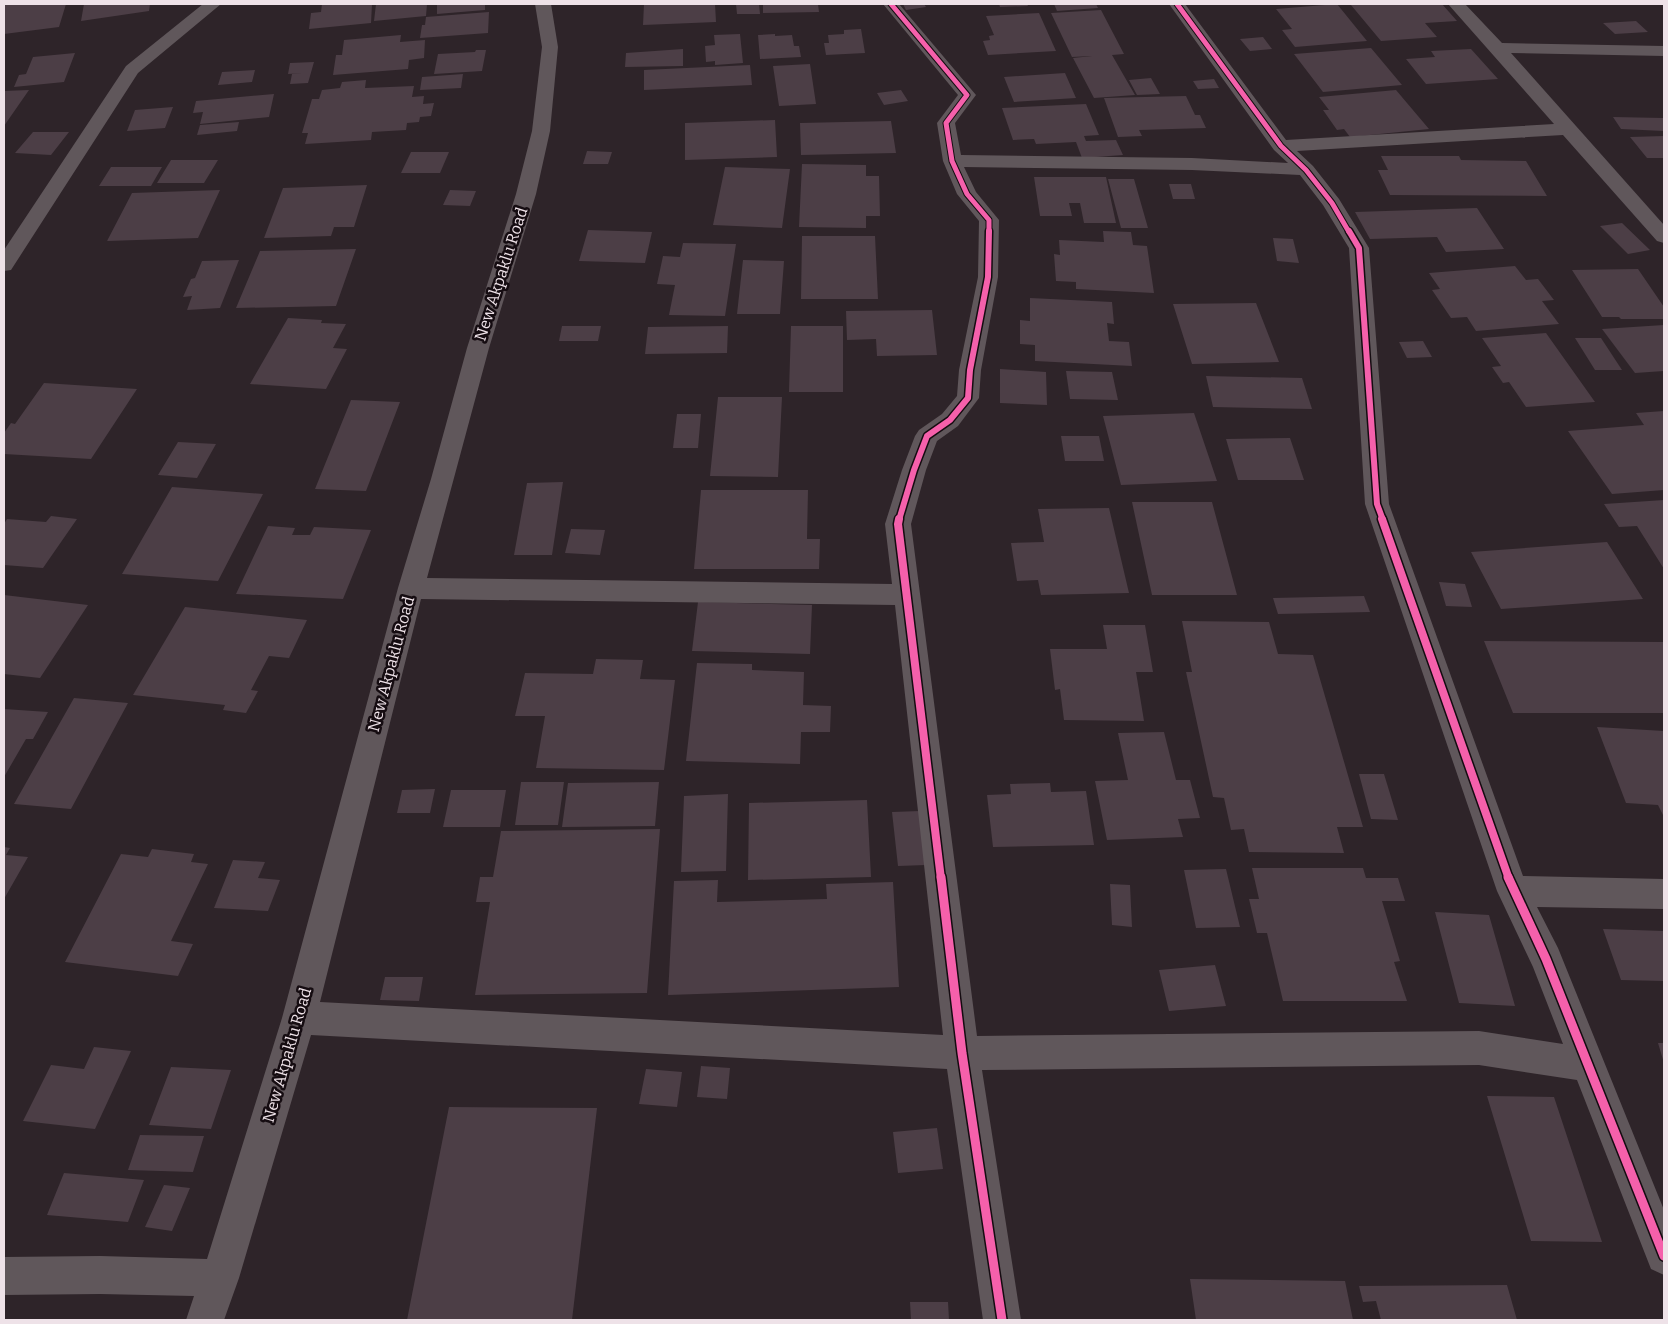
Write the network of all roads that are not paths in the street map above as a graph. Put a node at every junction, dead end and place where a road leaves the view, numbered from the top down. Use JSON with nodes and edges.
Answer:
{"nodes":[{"id":1,"x":213,"y":4,"type":"edge"},
{"id":2,"x":543,"y":4,"type":"edge"},
{"id":3,"x":891,"y":4,"type":"edge"},
{"id":4,"x":1177,"y":4,"type":"edge"},
{"id":5,"x":1456,"y":4,"type":"edge"},
{"id":6,"x":1499,"y":48,"type":"junction"},
{"id":7,"x":1664,"y":51,"type":"edge"},
{"id":8,"x":1566,"y":129,"type":"junction"},
{"id":9,"x":1282,"y":146,"type":"junction"},
{"id":10,"x":952,"y":161,"type":"junction"},
{"id":11,"x":1306,"y":170,"type":"junction"},
{"id":12,"x":1661,"y":229,"type":"edge"},
{"id":13,"x":4,"y":265,"type":"edge"},
{"id":14,"x":411,"y":588,"type":"junction"},
{"id":15,"x":906,"y":595,"type":"junction"},
{"id":16,"x":1513,"y":891,"type":"junction"},
{"id":17,"x":1664,"y":894,"type":"edge"},
{"id":18,"x":299,"y":1018,"type":"junction"},
{"id":19,"x":962,"y":1052,"type":"junction"},
{"id":20,"x":1589,"y":1065,"type":"junction"},
{"id":21,"x":1664,"y":1256,"type":"edge"},
{"id":22,"x":4,"y":1276,"type":"edge"},
{"id":23,"x":220,"y":1278,"type":"junction"},
{"id":24,"x":205,"y":1320,"type":"edge"},
{"id":25,"x":1002,"y":1320,"type":"edge"}],
"edges":[{"from":1,"to":13,"type":"street"},
{"from":2,"to":14,"type":"street","name":"New Akpaklu Road"},
{"from":3,"to":10,"type":"street"},
{"from":4,"to":9,"type":"street"},
{"from":5,"to":6,"type":"street"},
{"from":6,"to":7,"type":"street"},
{"from":6,"to":8,"type":"street"},
{"from":8,"to":9,"type":"street"},
{"from":8,"to":12,"type":"street"},
{"from":9,"to":11,"type":"street"},
{"from":10,"to":11,"type":"street"},
{"from":10,"to":15,"type":"street"},
{"from":11,"to":16,"type":"street"},
{"from":14,"to":15,"type":"street"},
{"from":14,"to":18,"type":"street","name":"New Akpaklu Road"},
{"from":15,"to":19,"type":"street"},
{"from":16,"to":17,"type":"street"},
{"from":16,"to":20,"type":"street"},
{"from":18,"to":19,"type":"street"},
{"from":18,"to":23,"type":"street","name":"New Akpaklu Road"},
{"from":19,"to":20,"type":"street"},
{"from":19,"to":25,"type":"street"},
{"from":20,"to":21,"type":"street"},
{"from":22,"to":23,"type":"street"},
{"from":23,"to":24,"type":"street","name":"New Akpaklu Road"}]}
